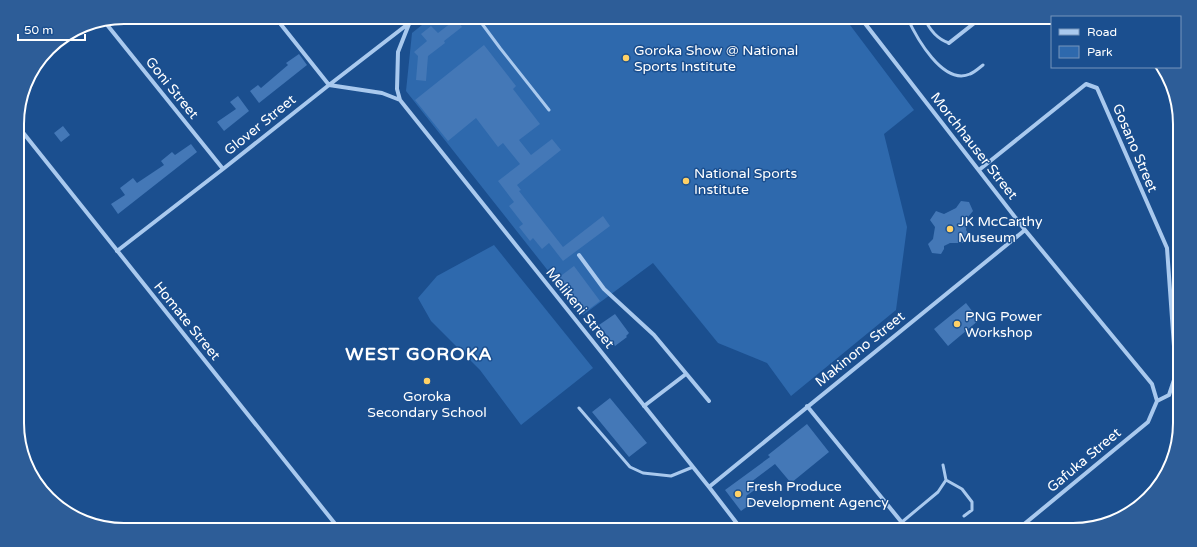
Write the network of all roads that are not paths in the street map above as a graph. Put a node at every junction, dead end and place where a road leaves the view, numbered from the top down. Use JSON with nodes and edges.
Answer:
{"nodes":[{"id":1,"x":281,"y":24,"type":"edge"},
{"id":2,"x":409,"y":24,"type":"joint"},
{"id":3,"x":482,"y":24,"type":"edge"},
{"id":4,"x":865,"y":24,"type":"edge"},
{"id":5,"x":910,"y":24,"type":"edge"},
{"id":6,"x":927,"y":24,"type":"edge"},
{"id":7,"x":973,"y":24,"type":"edge"},
{"id":8,"x":108,"y":25,"type":"edge"},
{"id":9,"x":949,"y":43,"type":"joint"},
{"id":10,"x":983,"y":66,"type":"dead end"},
{"id":11,"x":328,"y":84,"type":"junction"},
{"id":12,"x":400,"y":100,"type":"junction"},
{"id":13,"x":549,"y":110,"type":"dead end"},
{"id":14,"x":24,"y":134,"type":"edge"},
{"id":15,"x":223,"y":169,"type":"junction"},
{"id":16,"x":979,"y":170,"type":"junction"},
{"id":17,"x":1025,"y":230,"type":"junction"},
{"id":18,"x":117,"y":251,"type":"junction"},
{"id":19,"x":579,"y":255,"type":"dead end"},
{"id":20,"x":1173,"y":332,"type":"edge"},
{"id":21,"x":686,"y":374,"type":"junction"},
{"id":22,"x":1173,"y":383,"type":"edge"},
{"id":23,"x":709,"y":401,"type":"dead end"},
{"id":24,"x":1157,"y":401,"type":"junction"},
{"id":25,"x":644,"y":406,"type":"junction"},
{"id":26,"x":808,"y":406,"type":"junction"},
{"id":27,"x":579,"y":408,"type":"dead end"},
{"id":28,"x":944,"y":465,"type":"dead end"},
{"id":29,"x":693,"y":467,"type":"junction"},
{"id":30,"x":946,"y":480,"type":"junction"},
{"id":31,"x":709,"y":487,"type":"junction"},
{"id":32,"x":964,"y":516,"type":"dead end"},
{"id":33,"x":902,"y":522,"type":"joint"},
{"id":34,"x":334,"y":523,"type":"edge"},
{"id":35,"x":737,"y":523,"type":"edge"},
{"id":36,"x":1025,"y":523,"type":"edge"}],
"edges":[{"from":1,"to":11,"type":"street"},
{"from":2,"to":11,"type":"street","name":"Glover Street"},
{"from":2,"to":12,"type":"street"},
{"from":3,"to":13,"type":"lane"},
{"from":4,"to":16,"type":"street","name":"Morchhauser Street"},
{"from":5,"to":10,"type":"lane"},
{"from":6,"to":9,"type":"lane"},
{"from":7,"to":9,"type":"street"},
{"from":8,"to":15,"type":"street","name":"Goni Street"},
{"from":11,"to":12,"type":"street"},
{"from":11,"to":15,"type":"street","name":"Glover Street"},
{"from":12,"to":25,"type":"street","name":"Melikeni Street"},
{"from":14,"to":18,"type":"street","name":"Homate Street"},
{"from":15,"to":18,"type":"street","name":"Glover Street"},
{"from":16,"to":17,"type":"street","name":"Morchhauser Street"},
{"from":16,"to":20,"type":"street","name":"Gosano Street"},
{"from":17,"to":24,"type":"street","name":"Morchhauser Street"},
{"from":17,"to":26,"type":"street","name":"Makinono Street"},
{"from":18,"to":34,"type":"street","name":"Homate Street"},
{"from":19,"to":21,"type":"street"},
{"from":21,"to":23,"type":"street"},
{"from":21,"to":25,"type":"street"},
{"from":22,"to":24,"type":"street","name":"Gosano Street"},
{"from":24,"to":36,"type":"street","name":"Gafuka Street"},
{"from":25,"to":29,"type":"street","name":"Melikeni Street"},
{"from":26,"to":31,"type":"street","name":"Makinono Street"},
{"from":26,"to":33,"type":"street"},
{"from":27,"to":29,"type":"lane"},
{"from":28,"to":30,"type":"lane"},
{"from":29,"to":31,"type":"street","name":"Melikeni Street"},
{"from":30,"to":32,"type":"lane"},
{"from":30,"to":33,"type":"lane"},
{"from":31,"to":35,"type":"street","name":"Melikeni Street"}]}
